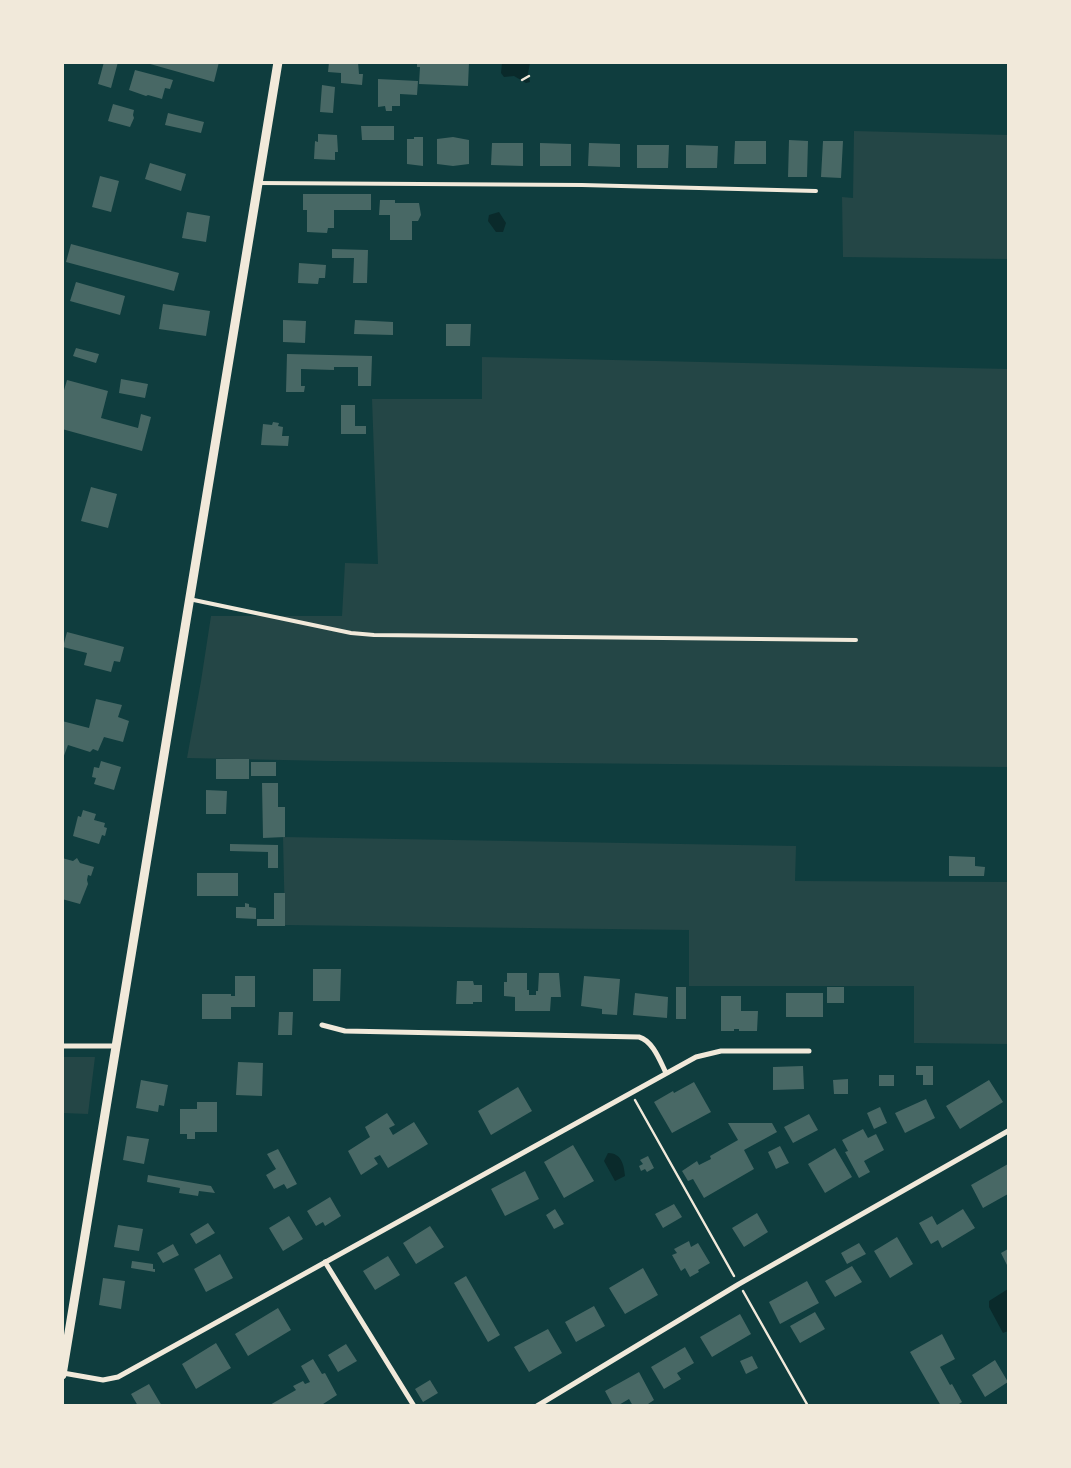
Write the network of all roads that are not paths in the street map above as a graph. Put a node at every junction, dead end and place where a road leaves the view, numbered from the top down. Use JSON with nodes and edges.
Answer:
{"nodes":[{"id":1,"x":278,"y":62,"type":"edge"},
{"id":2,"x":258,"y":183,"type":"junction"},
{"id":3,"x":816,"y":190,"type":"dead end"},
{"id":4,"x":189,"y":599,"type":"junction"},
{"id":5,"x":856,"y":640,"type":"dead end"},
{"id":6,"x":322,"y":1026,"type":"dead end"},
{"id":7,"x":62,"y":1046,"type":"edge"},
{"id":8,"x":116,"y":1046,"type":"junction"},
{"id":9,"x":809,"y":1051,"type":"dead end"},
{"id":10,"x":666,"y":1073,"type":"junction"},
{"id":11,"x":1008,"y":1131,"type":"edge"},
{"id":12,"x":325,"y":1262,"type":"junction"},
{"id":13,"x":63,"y":1374,"type":"edge"},
{"id":14,"x":414,"y":1406,"type":"edge"},
{"id":15,"x":537,"y":1406,"type":"edge"}],
"edges":[{"from":1,"to":2,"type":"street"},
{"from":2,"to":3,"type":"lane"},
{"from":2,"to":4,"type":"street"},
{"from":4,"to":5,"type":"lane"},
{"from":4,"to":8,"type":"street"},
{"from":6,"to":10,"type":"street"},
{"from":7,"to":8,"type":"street"},
{"from":8,"to":13,"type":"street"},
{"from":9,"to":10,"type":"street"},
{"from":10,"to":12,"type":"street"},
{"from":11,"to":15,"type":"street"},
{"from":12,"to":13,"type":"street"},
{"from":12,"to":14,"type":"street"}]}
